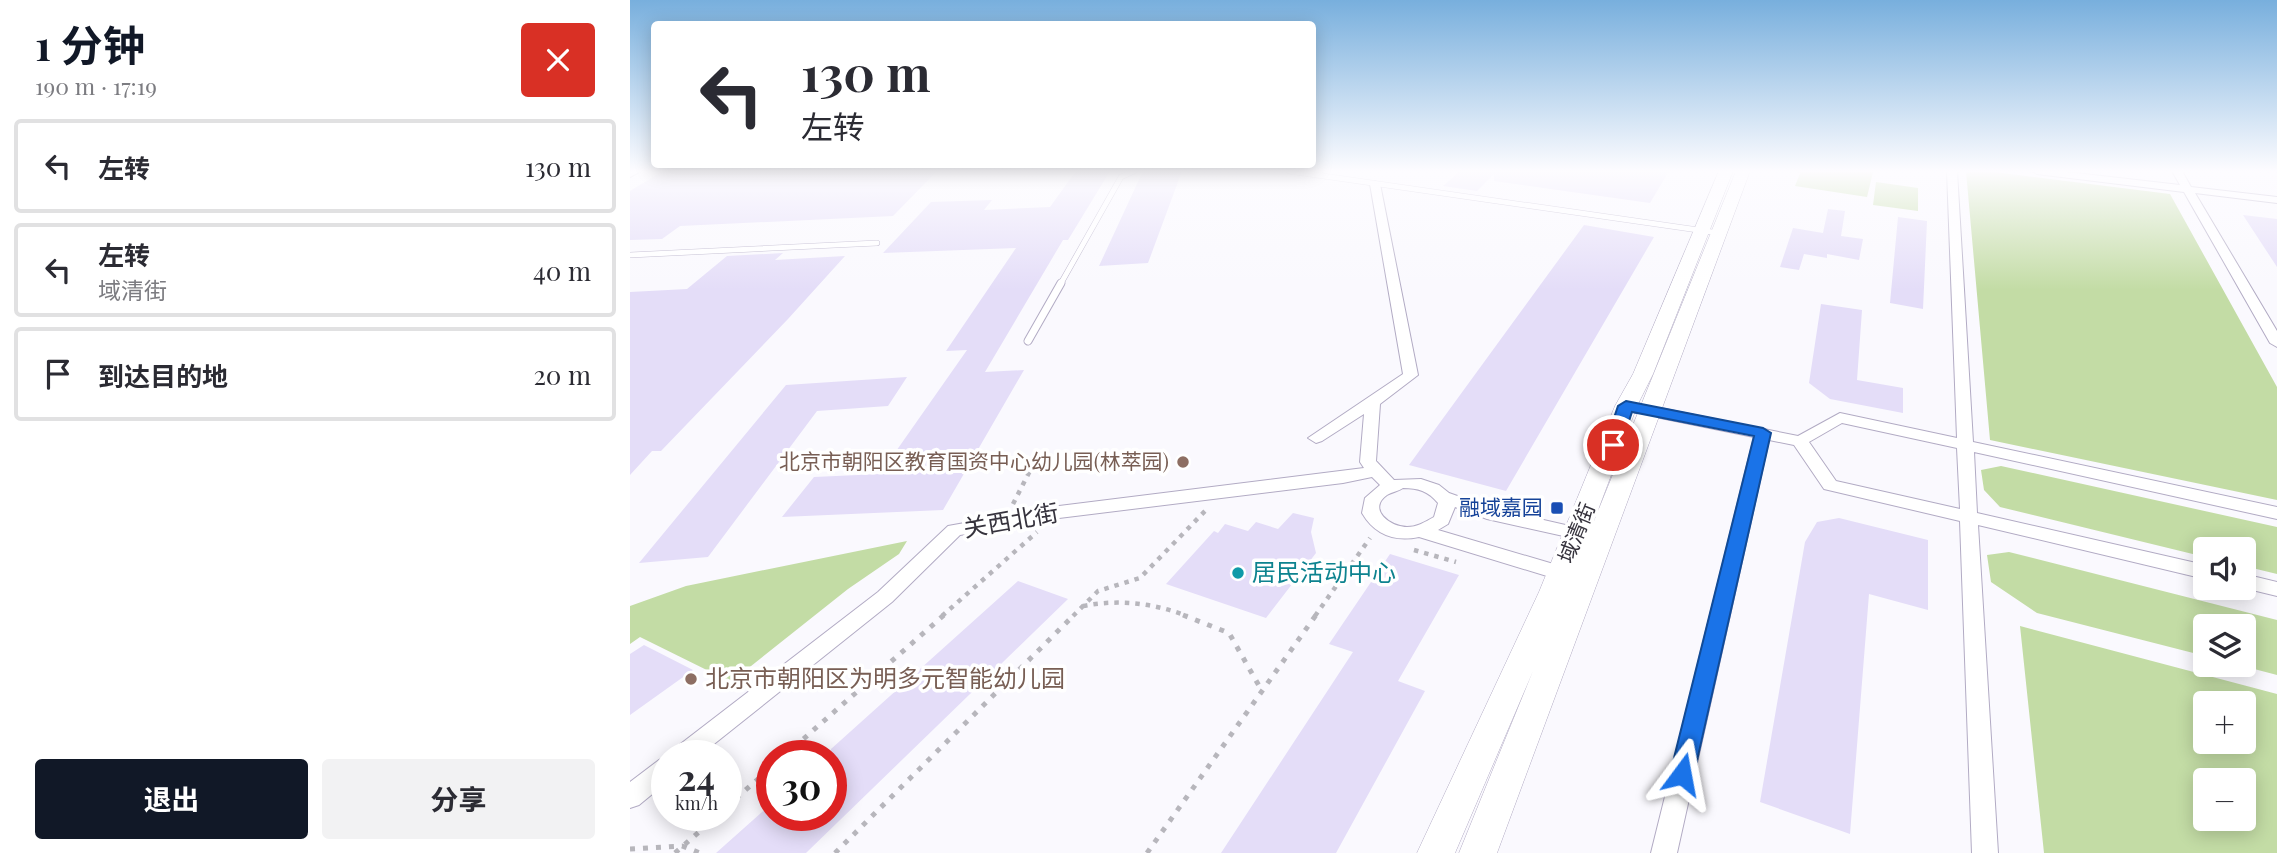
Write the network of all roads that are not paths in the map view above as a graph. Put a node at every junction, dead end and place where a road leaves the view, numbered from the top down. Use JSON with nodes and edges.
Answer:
{"nodes":[{"id":1,"x":1102,"y":211,"type":"edge"},
{"id":2,"x":1380,"y":211,"type":"edge"},
{"id":3,"x":1566,"y":211,"type":"edge"},
{"id":4,"x":1715,"y":211,"type":"edge"},
{"id":5,"x":1721,"y":211,"type":"edge"},
{"id":6,"x":1954,"y":211,"type":"edge"},
{"id":7,"x":2201,"y":211,"type":"edge"},
{"id":8,"x":1710,"y":231,"type":"junction"},
{"id":9,"x":877,"y":243,"type":"dead end"},
{"id":10,"x":630,"y":255,"type":"edge"},
{"id":11,"x":1028,"y":341,"type":"dead end"},
{"id":12,"x":2277,"y":343,"type":"edge"},
{"id":13,"x":1373,"y":402,"type":"junction"},
{"id":14,"x":1638,"y":408,"type":"junction"},
{"id":15,"x":1763,"y":433,"type":"junction"},
{"id":16,"x":1316,"y":438,"type":"dead end"},
{"id":17,"x":1800,"y":441,"type":"junction"},
{"id":18,"x":1965,"y":445,"type":"junction"},
{"id":19,"x":1376,"y":471,"type":"junction"},
{"id":20,"x":1390,"y":486,"type":"junction"},
{"id":21,"x":1444,"y":497,"type":"junction"},
{"id":22,"x":2277,"y":513,"type":"edge"},
{"id":23,"x":1969,"y":517,"type":"junction"},
{"id":24,"x":1422,"y":532,"type":"junction"},
{"id":25,"x":1577,"y":533,"type":"junction"},
{"id":26,"x":2193,"y":569,"type":"edge"},
{"id":27,"x":1560,"y":573,"type":"junction"},
{"id":28,"x":2256,"y":584,"type":"edge"},
{"id":29,"x":2277,"y":589,"type":"edge"},
{"id":30,"x":702,"y":740,"type":"edge"},
{"id":31,"x":651,"y":781,"type":"edge"},
{"id":32,"x":630,"y":797,"type":"edge"},
{"id":33,"x":1436,"y":853,"type":"edge"},
{"id":34,"x":1478,"y":853,"type":"edge"},
{"id":35,"x":1664,"y":853,"type":"edge"},
{"id":36,"x":1985,"y":853,"type":"edge"}],
"edges":[{"from":1,"to":11,"type":"lane"},
{"from":2,"to":13,"type":"street"},
{"from":3,"to":8,"type":"lane"},
{"from":4,"to":8,"type":"street","name":"域清街"},
{"from":5,"to":8,"type":"street","name":"域清街"},
{"from":6,"to":18,"type":"street"},
{"from":7,"to":12,"type":"street"},
{"from":8,"to":14,"type":"street","name":"域清街"},
{"from":9,"to":10,"type":"lane"},
{"from":13,"to":16,"type":"street"},
{"from":13,"to":19,"type":"street"},
{"from":14,"to":15,"type":"street"},
{"from":14,"to":25,"type":"street","name":"域清街"},
{"from":14,"to":34,"type":"street","name":"域清街"},
{"from":15,"to":17,"type":"street"},
{"from":15,"to":35,"type":"street"},
{"from":17,"to":18,"type":"street"},
{"from":17,"to":23,"type":"street"},
{"from":18,"to":22,"type":"street"},
{"from":18,"to":23,"type":"street"},
{"from":19,"to":20,"type":"street"},
{"from":19,"to":30,"type":"street","name":"关西北街"},
{"from":20,"to":21,"type":"street"},
{"from":20,"to":24,"type":"street"},
{"from":21,"to":24,"type":"street"},
{"from":21,"to":25,"type":"street"},
{"from":23,"to":26,"type":"street"},
{"from":23,"to":36,"type":"street"},
{"from":24,"to":27,"type":"street"},
{"from":25,"to":27,"type":"street","name":"域清街"},
{"from":27,"to":33,"type":"street","name":"域清街"},
{"from":28,"to":29,"type":"street"},
{"from":31,"to":32,"type":"street"}]}
